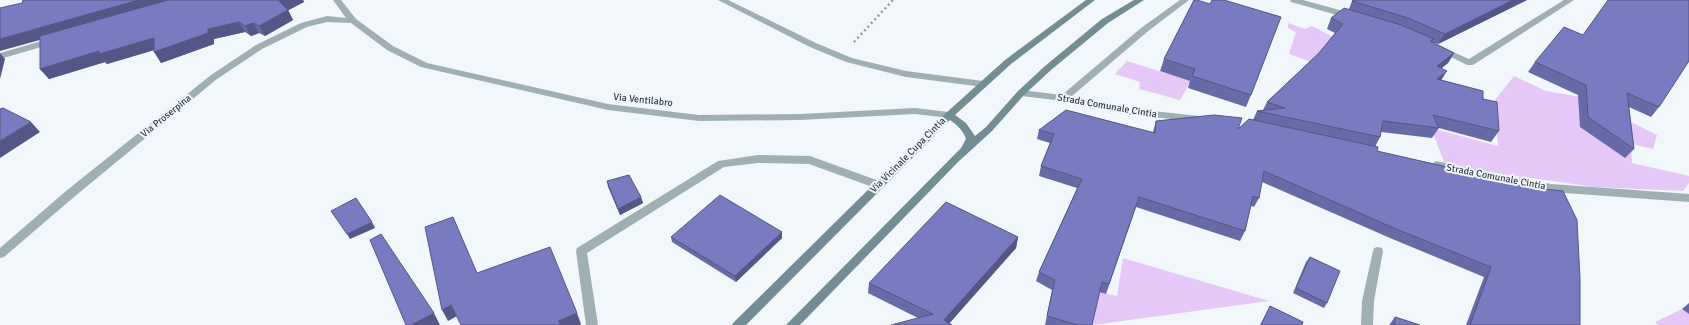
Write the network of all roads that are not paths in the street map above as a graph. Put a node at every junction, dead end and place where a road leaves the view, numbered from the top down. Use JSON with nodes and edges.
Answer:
{"nodes":[{"id":1,"x":337,"y":0,"type":"edge"},
{"id":2,"x":722,"y":0,"type":"edge"},
{"id":3,"x":1092,"y":0,"type":"edge"},
{"id":4,"x":1140,"y":0,"type":"edge"},
{"id":5,"x":1185,"y":0,"type":"edge"},
{"id":6,"x":1294,"y":0,"type":"edge"},
{"id":7,"x":1570,"y":0,"type":"edge"},
{"id":8,"x":1356,"y":18,"type":"edge"},
{"id":9,"x":353,"y":21,"type":"junction"},
{"id":10,"x":60,"y":39,"type":"edge"},
{"id":11,"x":1435,"y":47,"type":"edge"},
{"id":12,"x":0,"y":56,"type":"edge"},
{"id":13,"x":983,"y":84,"type":"junction"},
{"id":14,"x":1021,"y":93,"type":"junction"},
{"id":15,"x":1064,"y":98,"type":"junction"},
{"id":16,"x":948,"y":115,"type":"junction"},
{"id":17,"x":1208,"y":120,"type":"edge"},
{"id":18,"x":954,"y":159,"type":"junction"},
{"id":19,"x":1428,"y":163,"type":"edge"},
{"id":20,"x":878,"y":185,"type":"junction"},
{"id":21,"x":1689,"y":198,"type":"edge"},
{"id":22,"x":1378,"y":251,"type":"dead end"},
{"id":23,"x":0,"y":254,"type":"edge"},
{"id":24,"x":592,"y":325,"type":"edge"},
{"id":25,"x":738,"y":325,"type":"edge"},
{"id":26,"x":792,"y":325,"type":"edge"},
{"id":27,"x":1367,"y":325,"type":"edge"}],
"edges":[{"from":1,"to":9,"type":"street","name":"Via Ventilabro"},
{"from":2,"to":13,"type":"street"},
{"from":3,"to":13,"type":"main road","name":"Via Vicinale Cupa Cintia"},
{"from":4,"to":14,"type":"main road"},
{"from":5,"to":15,"type":"street"},
{"from":6,"to":8,"type":"street"},
{"from":7,"to":11,"type":"street"},
{"from":9,"to":16,"type":"street","name":"Via Ventilabro"},
{"from":9,"to":23,"type":"street","name":"Via Proserpina"},
{"from":10,"to":12,"type":"street"},
{"from":13,"to":16,"type":"main road","name":"Via Vicinale Cupa Cintia"},
{"from":14,"to":15,"type":"street","name":"Strada Comunale Cintia"},
{"from":14,"to":18,"type":"main road"},
{"from":15,"to":17,"type":"street","name":"Strada Comunale Cintia"},
{"from":16,"to":18,"type":"main road"},
{"from":16,"to":20,"type":"main road","name":"Via Vicinale Cupa Cintia"},
{"from":18,"to":26,"type":"main road"},
{"from":19,"to":21,"type":"street","name":"Strada Comunale Cintia"},
{"from":20,"to":24,"type":"street"},
{"from":20,"to":25,"type":"main road","name":"Via Vicinale Cupa Cintia"},
{"from":22,"to":27,"type":"street"}]}
